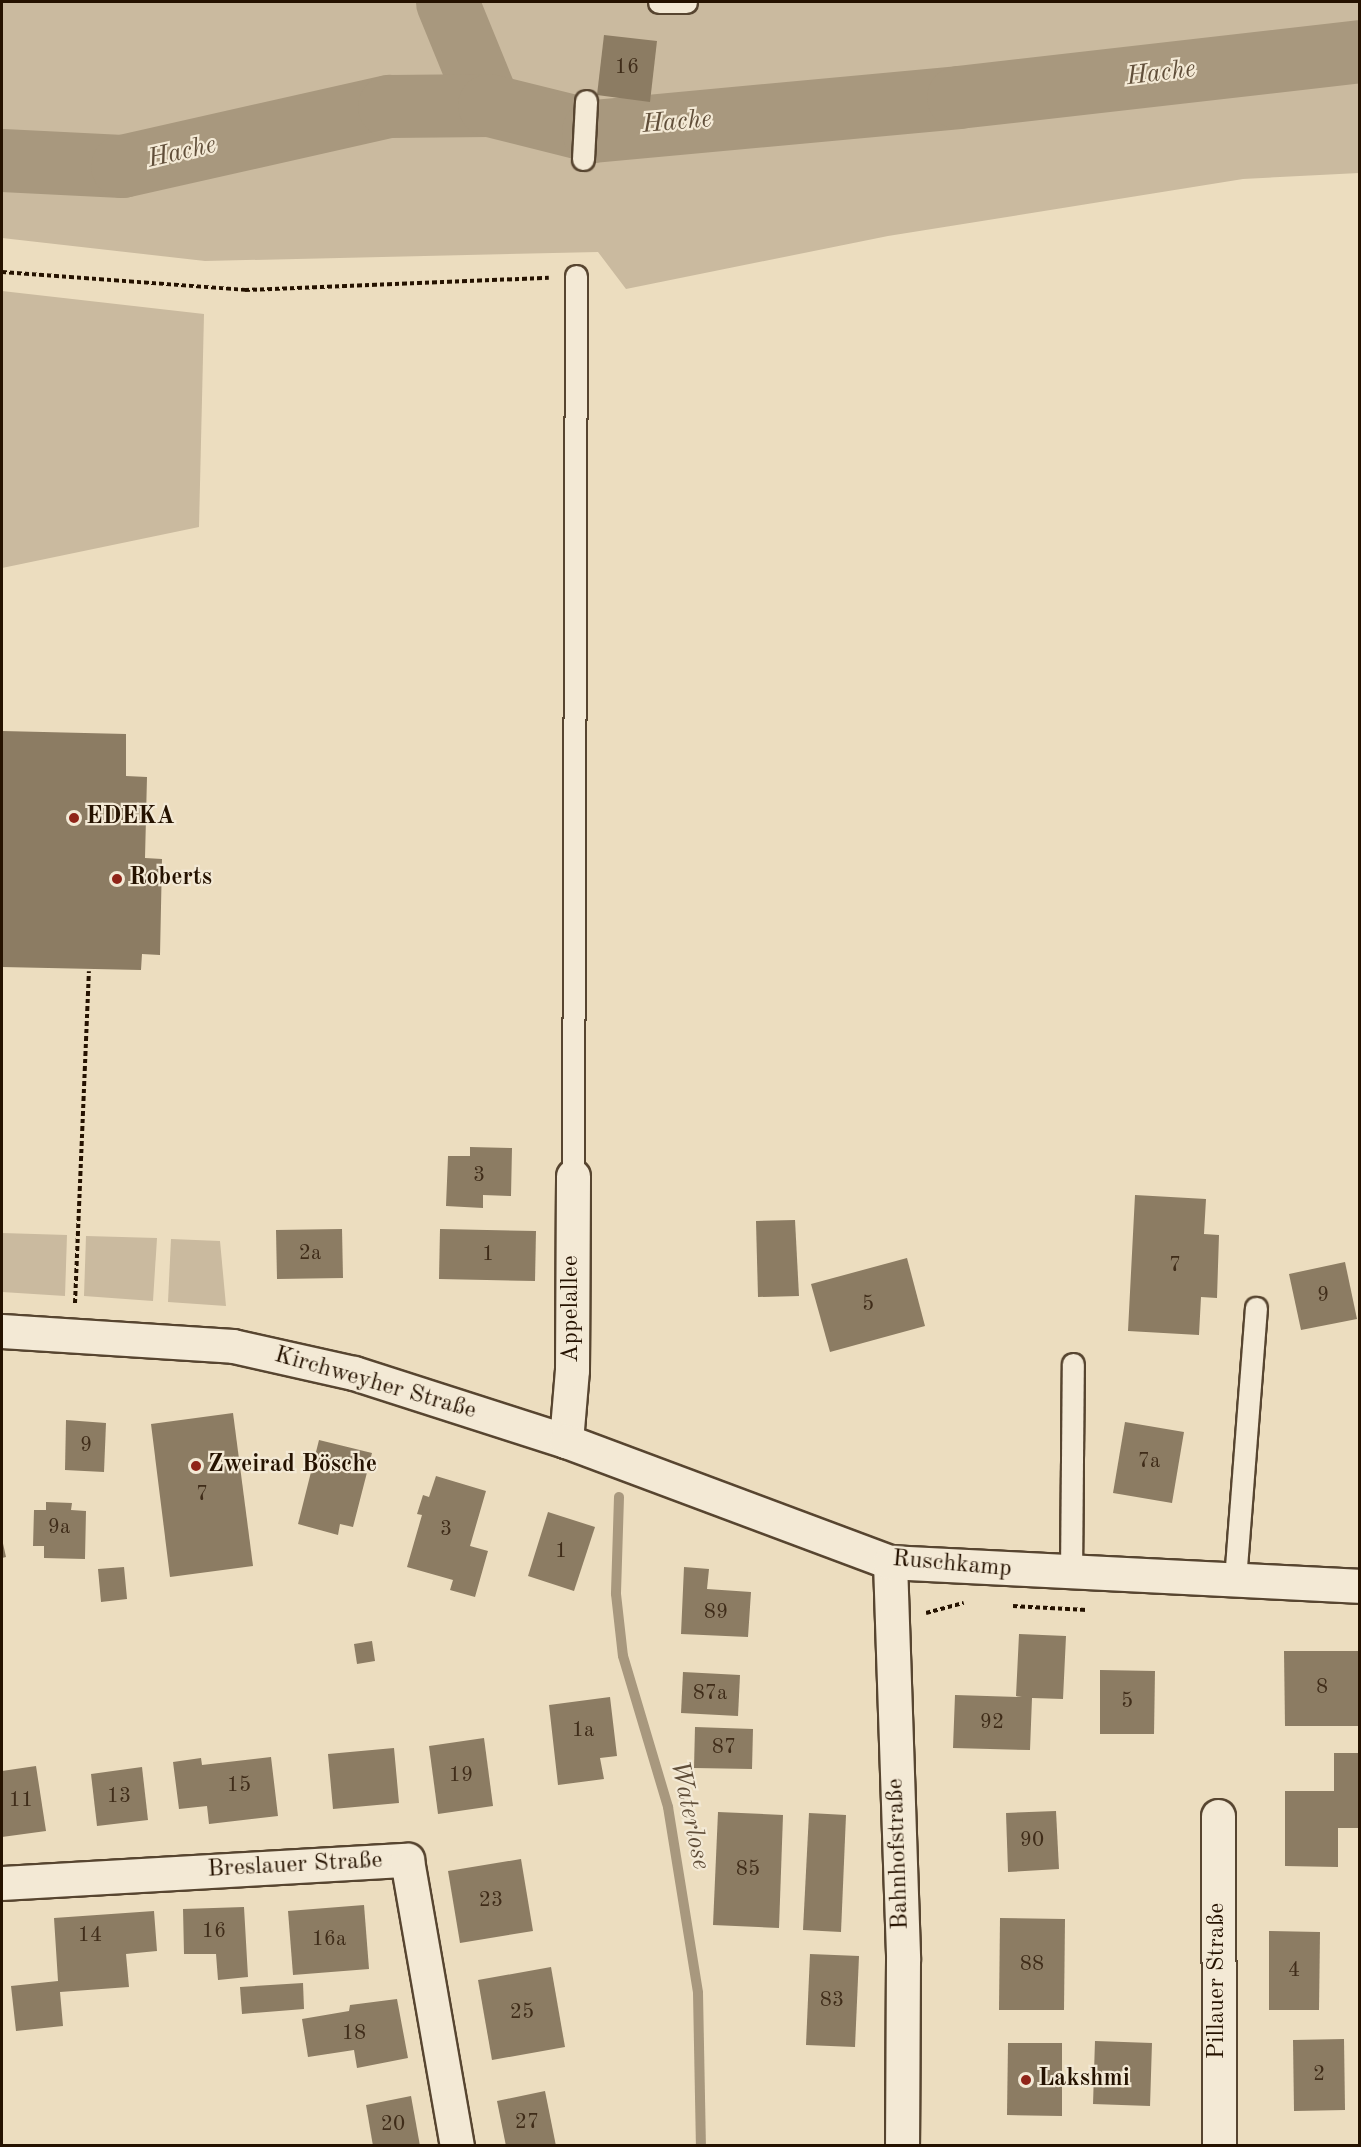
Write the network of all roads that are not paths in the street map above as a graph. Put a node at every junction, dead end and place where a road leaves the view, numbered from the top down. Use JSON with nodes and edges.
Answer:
{"nodes":[{"id":1,"x":659,"y":2,"type":"edge"},
{"id":2,"x":686,"y":2,"type":"edge"},
{"id":3,"x":586,"y":101,"type":"dead end"},
{"id":4,"x":583,"y":159,"type":"dead end"},
{"id":5,"x":576,"y":276,"type":"road end"},
{"id":6,"x":573,"y":1176,"type":"joint"},
{"id":7,"x":1256,"y":1308,"type":"dead end"},
{"id":8,"x":2,"y":1331,"type":"edge"},
{"id":9,"x":1073,"y":1364,"type":"dead end"},
{"id":10,"x":566,"y":1441,"type":"junction"},
{"id":11,"x":890,"y":1562,"type":"junction"},
{"id":12,"x":1071,"y":1574,"type":"junction"},
{"id":13,"x":1235,"y":1580,"type":"junction"},
{"id":14,"x":1359,"y":1586,"type":"edge"},
{"id":15,"x":1218,"y":1816,"type":"dead end"},
{"id":16,"x":2,"y":1883,"type":"edge"},
{"id":17,"x":457,"y":2145,"type":"edge"},
{"id":18,"x":902,"y":2145,"type":"edge"},
{"id":19,"x":1219,"y":2145,"type":"edge"}],
"edges":[{"from":1,"to":2,"type":"lane"},
{"from":3,"to":4,"type":"lane"},
{"from":5,"to":6,"type":"lane"},
{"from":6,"to":10,"type":"street","name":"Appelallee"},
{"from":7,"to":13,"type":"lane"},
{"from":8,"to":10,"type":"street","name":"Kirchweyher Straße"},
{"from":9,"to":12,"type":"lane"},
{"from":10,"to":11,"type":"street","name":"Ruschkamp"},
{"from":11,"to":12,"type":"street","name":"Ruschkamp"},
{"from":11,"to":18,"type":"street","name":"Bahnhofstraße"},
{"from":12,"to":13,"type":"street","name":"Ruschkamp"},
{"from":13,"to":14,"type":"street","name":"Ruschkamp"},
{"from":15,"to":19,"type":"street","name":"Pillauer Straße"},
{"from":16,"to":17,"type":"street","name":"Breslauer Straße"}]}
